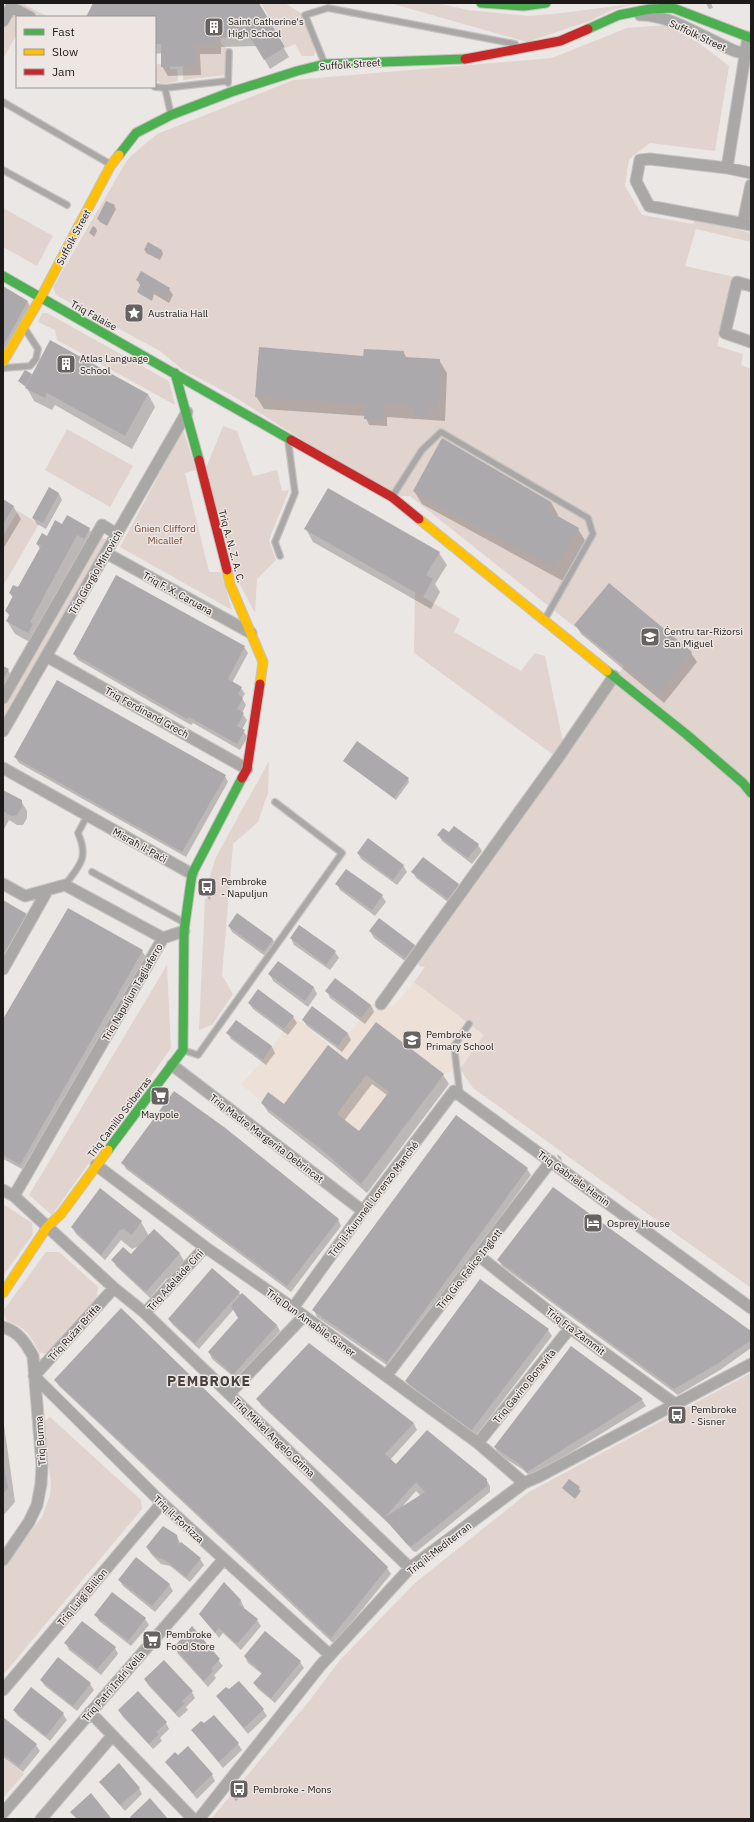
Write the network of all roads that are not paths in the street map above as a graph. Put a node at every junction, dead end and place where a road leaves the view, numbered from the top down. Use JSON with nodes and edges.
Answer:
{"nodes":[{"id":1,"x":481,"y":3,"type":"edge"},
{"id":2,"x":546,"y":3,"type":"edge"},
{"id":3,"x":619,"y":15,"type":"junction"},
{"id":4,"x":28,"y":16,"type":"edge"},
{"id":5,"x":3,"y":21,"type":"edge"},
{"id":6,"x":749,"y":37,"type":"edge"},
{"id":7,"x":529,"y":47,"type":"junction"},
{"id":8,"x":229,"y":52,"type":"dead end"},
{"id":9,"x":748,"y":54,"type":"edge"},
{"id":10,"x":325,"y":64,"type":"junction"},
{"id":11,"x":227,"y":81,"type":"junction"},
{"id":12,"x":156,"y":87,"type":"edge"},
{"id":13,"x":165,"y":88,"type":"junction"},
{"id":14,"x":231,"y":92,"type":"junction"},
{"id":15,"x":3,"y":102,"type":"edge"},
{"id":16,"x":171,"y":115,"type":"junction"},
{"id":17,"x":112,"y":164,"type":"junction"},
{"id":18,"x":727,"y":168,"type":"junction"},
{"id":19,"x":3,"y":170,"type":"edge"},
{"id":20,"x":751,"y":173,"type":"edge"},
{"id":21,"x":751,"y":185,"type":"edge"},
{"id":22,"x":67,"y":205,"type":"dead end"},
{"id":23,"x":747,"y":224,"type":"edge"},
{"id":24,"x":3,"y":276,"type":"edge"},
{"id":25,"x":751,"y":286,"type":"edge"},
{"id":26,"x":41,"y":297,"type":"junction"},
{"id":27,"x":24,"y":327,"type":"junction"},
{"id":28,"x":751,"y":342,"type":"edge"},
{"id":29,"x":3,"y":362,"type":"edge"},
{"id":30,"x":3,"y":368,"type":"edge"},
{"id":31,"x":175,"y":373,"type":"junction"},
{"id":32,"x":187,"y":412,"type":"junction"},
{"id":33,"x":287,"y":438,"type":"junction"},
{"id":34,"x":392,"y":497,"type":"junction"},
{"id":35,"x":116,"y":534,"type":"junction"},
{"id":36,"x":106,"y":553,"type":"junction"},
{"id":37,"x":280,"y":556,"type":"dead end"},
{"id":38,"x":544,"y":619,"type":"junction"},
{"id":39,"x":251,"y":633,"type":"junction"},
{"id":40,"x":46,"y":656,"type":"junction"},
{"id":41,"x":614,"y":676,"type":"junction"},
{"id":42,"x":3,"y":698,"type":"edge"},
{"id":43,"x":3,"y":731,"type":"edge"},
{"id":44,"x":3,"y":768,"type":"edge"},
{"id":45,"x":247,"y":769,"type":"junction"},
{"id":46,"x":751,"y":793,"type":"edge"},
{"id":47,"x":275,"y":802,"type":"dead end"},
{"id":48,"x":87,"y":816,"type":"junction"},
{"id":49,"x":92,"y":872,"type":"dead end"},
{"id":50,"x":192,"y":874,"type":"junction"},
{"id":51,"x":3,"y":884,"type":"edge"},
{"id":52,"x":65,"y":885,"type":"junction"},
{"id":53,"x":47,"y":891,"type":"junction"},
{"id":54,"x":184,"y":927,"type":"junction"},
{"id":55,"x":163,"y":938,"type":"junction"},
{"id":56,"x":3,"y":969,"type":"edge"},
{"id":57,"x":381,"y":1004,"type":"dead end"},
{"id":58,"x":469,"y":1024,"type":"dead end"},
{"id":59,"x":183,"y":1050,"type":"junction"},
{"id":60,"x":172,"y":1065,"type":"junction"},
{"id":61,"x":457,"y":1094,"type":"junction"},
{"id":62,"x":551,"y":1161,"type":"junction"},
{"id":63,"x":96,"y":1165,"type":"junction"},
{"id":64,"x":3,"y":1190,"type":"edge"},
{"id":65,"x":14,"y":1196,"type":"junction"},
{"id":66,"x":363,"y":1211,"type":"junction"},
{"id":67,"x":47,"y":1227,"type":"junction"},
{"id":68,"x":205,"y":1247,"type":"junction"},
{"id":69,"x":479,"y":1256,"type":"junction"},
{"id":70,"x":114,"y":1288,"type":"junction"},
{"id":71,"x":3,"y":1293,"type":"edge"},
{"id":72,"x":293,"y":1308,"type":"junction"},
{"id":73,"x":751,"y":1308,"type":"edge"},
{"id":74,"x":145,"y":1313,"type":"junction"},
{"id":75,"x":303,"y":1317,"type":"junction"},
{"id":76,"x":3,"y":1327,"type":"edge"},
{"id":77,"x":570,"y":1328,"type":"junction"},
{"id":78,"x":751,"y":1364,"type":"edge"},
{"id":79,"x":34,"y":1376,"type":"junction"},
{"id":80,"x":386,"y":1376,"type":"junction"},
{"id":81,"x":229,"y":1394,"type":"junction"},
{"id":82,"x":675,"y":1404,"type":"junction"},
{"id":83,"x":478,"y":1444,"type":"junction"},
{"id":84,"x":524,"y":1483,"type":"junction"},
{"id":85,"x":162,"y":1503,"type":"junction"},
{"id":86,"x":3,"y":1560,"type":"edge"},
{"id":87,"x":223,"y":1560,"type":"junction"},
{"id":88,"x":410,"y":1568,"type":"junction"},
{"id":89,"x":330,"y":1655,"type":"junction"},
{"id":90,"x":3,"y":1690,"type":"edge"},
{"id":91,"x":90,"y":1712,"type":"junction"},
{"id":92,"x":112,"y":1736,"type":"junction"},
{"id":93,"x":3,"y":1813,"type":"edge"},
{"id":94,"x":4,"y":1819,"type":"edge"},
{"id":95,"x":41,"y":1819,"type":"edge"},
{"id":96,"x":193,"y":1819,"type":"edge"},
{"id":97,"x":200,"y":1819,"type":"edge"}],
"edges":[{"from":1,"to":2,"type":"main road"},
{"from":3,"to":6,"type":"main road"},
{"from":3,"to":7,"type":"main road","name":"Suffolk Street"},
{"from":3,"to":9,"type":"street","name":"Suffolk Street"},
{"from":4,"to":5,"type":"street"},
{"from":6,"to":9,"type":"street"},
{"from":7,"to":10,"type":"main road","name":"Suffolk Street"},
{"from":7,"to":10,"type":"lane"},
{"from":8,"to":11,"type":"lane"},
{"from":9,"to":18,"type":"street"},
{"from":10,"to":14,"type":"main road","name":"Suffolk Street"},
{"from":11,"to":13,"type":"lane"},
{"from":11,"to":14,"type":"lane"},
{"from":12,"to":13,"type":"lane"},
{"from":13,"to":16,"type":"lane"},
{"from":14,"to":16,"type":"main road","name":"Suffolk Street"},
{"from":15,"to":17,"type":"lane"},
{"from":16,"to":17,"type":"main road","name":"Suffolk Street"},
{"from":17,"to":26,"type":"main road","name":"Suffolk Street"},
{"from":18,"to":20,"type":"street"},
{"from":18,"to":23,"type":"street"},
{"from":19,"to":22,"type":"lane"},
{"from":21,"to":23,"type":"street"},
{"from":24,"to":26,"type":"main road","name":"Triq Falaise"},
{"from":25,"to":28,"type":"street"},
{"from":26,"to":27,"type":"main road","name":"Suffolk Street"},
{"from":26,"to":31,"type":"main road","name":"Triq Falaise"},
{"from":27,"to":29,"type":"main road","name":"Suffolk Street"},
{"from":27,"to":30,"type":"lane"},
{"from":31,"to":32,"type":"main road","name":"Triq A. N. Z. A. C."},
{"from":31,"to":33,"type":"main road","name":"Triq Falaise"},
{"from":32,"to":35,"type":"street","name":"Triq Giorgio Mitrovich"},
{"from":32,"to":39,"type":"main road","name":"Triq A. N. Z. A. C."},
{"from":33,"to":34,"type":"main road","name":"Triq Falaise"},
{"from":33,"to":37,"type":"lane"},
{"from":34,"to":38,"type":"main road","name":"Triq Falaise"},
{"from":34,"to":38,"type":"lane"},
{"from":35,"to":36,"type":"street","name":"Triq Giorgio Mitrovich"},
{"from":35,"to":42,"type":"street"},
{"from":36,"to":39,"type":"street","name":"Triq F. X. Caruana"},
{"from":36,"to":40,"type":"street","name":"Triq Giorgio Mitrovich"},
{"from":38,"to":41,"type":"main road","name":"Triq Falaise"},
{"from":39,"to":45,"type":"main road","name":"Triq A. N. Z. A. C."},
{"from":40,"to":43,"type":"street","name":"Triq Giorgio Mitrovich"},
{"from":40,"to":45,"type":"street","name":"Triq Ferdinand Grech"},
{"from":41,"to":46,"type":"main road","name":"Triq Falaise"},
{"from":41,"to":57,"type":"street"},
{"from":44,"to":48,"type":"street","name":"Misraħ il-Paċi"},
{"from":45,"to":50,"type":"main road"},
{"from":47,"to":59,"type":"lane"},
{"from":48,"to":50,"type":"street","name":"Misraħ il-Paċi"},
{"from":48,"to":52,"type":"lane"},
{"from":49,"to":54,"type":"lane"},
{"from":50,"to":54,"type":"main road"},
{"from":51,"to":53,"type":"street"},
{"from":52,"to":53,"type":"street"},
{"from":52,"to":55,"type":"street"},
{"from":53,"to":56,"type":"street"},
{"from":54,"to":55,"type":"street","name":"Triq Napuljun Tagliaferro"},
{"from":54,"to":59,"type":"main road"},
{"from":55,"to":65,"type":"street","name":"Triq Napuljun Tagliaferro"},
{"from":58,"to":61,"type":"lane"},
{"from":59,"to":60,"type":"main road","name":"Triq Camillo Sciberras"},
{"from":60,"to":63,"type":"main road","name":"Triq Camillo Sciberras"},
{"from":60,"to":66,"type":"street","name":"Triq Madre Margerita Debrincat"},
{"from":61,"to":62,"type":"street","name":"Triq Gabriele Henin"},
{"from":61,"to":66,"type":"street","name":"Triq il-Kurunell Lorenzo Manché"},
{"from":62,"to":69,"type":"street","name":"Triq Gio. Felice Inglott"},
{"from":62,"to":73,"type":"street","name":"Triq Gabriele Henin"},
{"from":63,"to":67,"type":"main road","name":"Triq Camillo Sciberras"},
{"from":63,"to":68,"type":"street","name":"Triq Dun Amabile Sisner"},
{"from":64,"to":65,"type":"street","name":"Triq Mikiel Angelo Grima"},
{"from":65,"to":67,"type":"street","name":"Triq Mikiel Angelo Grima"},
{"from":66,"to":72,"type":"street","name":"Triq il-Kurunell Lorenzo Manché"},
{"from":67,"to":70,"type":"street","name":"Triq Mikiel Angelo Grima"},
{"from":67,"to":71,"type":"main road","name":"Triq Camillo Sciberras"},
{"from":68,"to":72,"type":"street","name":"Triq Dun Amabile Sisner"},
{"from":68,"to":74,"type":"street","name":"Triq Adelaide Cini"},
{"from":69,"to":77,"type":"street","name":"Triq Fra Zammit"},
{"from":69,"to":80,"type":"street","name":"Triq Gio. Felice Inglott"},
{"from":70,"to":74,"type":"street","name":"Triq Mikiel Angelo Grima"},
{"from":70,"to":79,"type":"street","name":"Triq Rużar Briffa"},
{"from":72,"to":75,"type":"street","name":"Triq Dun Amabile Sisner"},
{"from":74,"to":81,"type":"street","name":"Triq Mikiel Angelo Grima"},
{"from":75,"to":80,"type":"street","name":"Triq Dun Amabile Sisner"},
{"from":75,"to":81,"type":"street"},
{"from":76,"to":79,"type":"street","name":"Triq Burma"},
{"from":77,"to":82,"type":"street","name":"Triq Fra Zammit"},
{"from":77,"to":83,"type":"street","name":"Triq Gavino Bonavita"},
{"from":78,"to":82,"type":"street","name":"Triq il-Mediterran"},
{"from":79,"to":85,"type":"street","name":"Triq il-Fortizza"},
{"from":79,"to":86,"type":"street","name":"Triq Burma"},
{"from":80,"to":83,"type":"street","name":"Triq Dun Amabile Sisner"},
{"from":81,"to":88,"type":"street","name":"Triq Mikiel Angelo Grima"},
{"from":82,"to":84,"type":"street","name":"Triq il-Mediterran"},
{"from":83,"to":84,"type":"street","name":"Triq Dun Amabile Sisner"},
{"from":84,"to":88,"type":"street","name":"Triq il-Mediterran"},
{"from":85,"to":87,"type":"street","name":"Triq il-Fortizza"},
{"from":85,"to":90,"type":"street","name":"Triq Luigi Billion"},
{"from":87,"to":89,"type":"street","name":"Triq il-Fortizza"},
{"from":87,"to":91,"type":"street","name":"Triq Patri Indrì Vella"},
{"from":88,"to":89,"type":"street","name":"Triq il-Mediterran"},
{"from":89,"to":97,"type":"street","name":"Triq il-Mediterran"},
{"from":91,"to":92,"type":"street"},
{"from":91,"to":93,"type":"street","name":"Triq Patri Indrì Vella"},
{"from":92,"to":95,"type":"street"},
{"from":92,"to":96,"type":"street"},
{"from":93,"to":94,"type":"street"}]}
